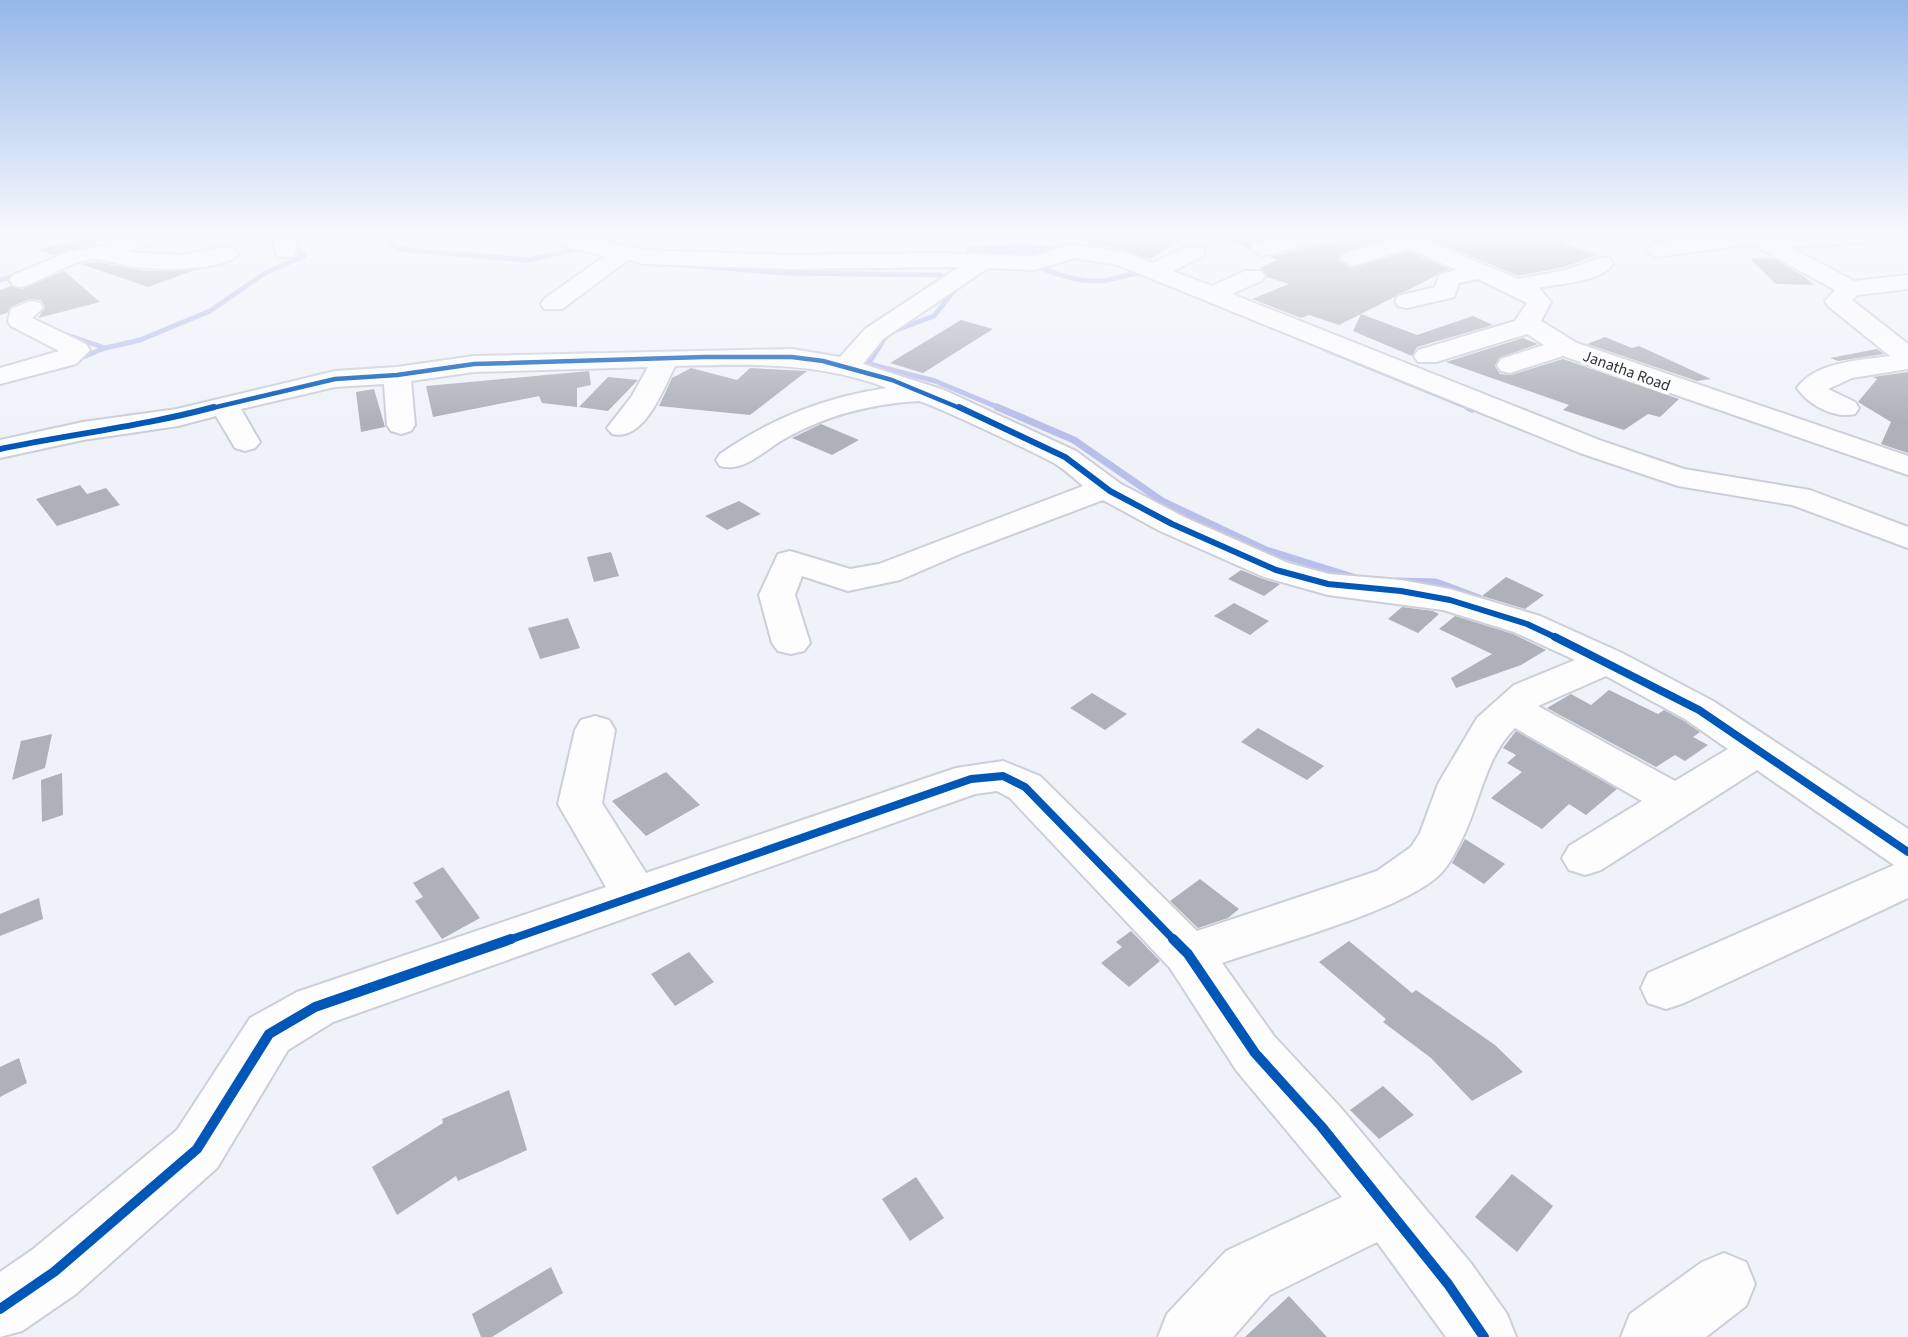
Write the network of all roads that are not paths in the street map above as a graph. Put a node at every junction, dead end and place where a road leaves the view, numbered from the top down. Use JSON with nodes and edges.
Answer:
{"nodes":[{"id":1,"x":563,"y":296,"type":"edge"},
{"id":2,"x":931,"y":296,"type":"edge"},
{"id":3,"x":1219,"y":296,"type":"edge"},
{"id":4,"x":1429,"y":296,"type":"edge"},
{"id":5,"x":1534,"y":296,"type":"edge"},
{"id":6,"x":1842,"y":296,"type":"edge"},
{"id":7,"x":1407,"y":302,"type":"dead end"},
{"id":8,"x":553,"y":304,"type":"dead end"},
{"id":9,"x":17,"y":316,"type":"edge"},
{"id":10,"x":1530,"y":325,"type":"junction"},
{"id":11,"x":1563,"y":346,"type":"junction"},
{"id":12,"x":1427,"y":356,"type":"dead end"},
{"id":13,"x":665,"y":359,"type":"junction"},
{"id":14,"x":1908,"y":359,"type":"edge"},
{"id":15,"x":1510,"y":365,"type":"dead end"},
{"id":16,"x":847,"y":366,"type":"junction"},
{"id":17,"x":397,"y":375,"type":"junction"},
{"id":18,"x":0,"y":376,"type":"edge"},
{"id":19,"x":928,"y":393,"type":"junction"},
{"id":20,"x":225,"y":405,"type":"junction"},
{"id":21,"x":1845,"y":408,"type":"dead end"},
{"id":22,"x":401,"y":425,"type":"dead end"},
{"id":23,"x":622,"y":428,"type":"dead end"},
{"id":24,"x":245,"y":442,"type":"dead end"},
{"id":25,"x":0,"y":449,"type":"edge"},
{"id":26,"x":731,"y":460,"type":"dead end"},
{"id":27,"x":1908,"y":466,"type":"edge"},
{"id":28,"x":1107,"y":488,"type":"junction"},
{"id":29,"x":1908,"y":538,"type":"edge"},
{"id":30,"x":791,"y":643,"type":"dead end"},
{"id":31,"x":1608,"y":662,"type":"junction"},
{"id":32,"x":1512,"y":709,"type":"junction"},
{"id":33,"x":596,"y":730,"type":"dead end"},
{"id":34,"x":1759,"y":749,"type":"junction"},
{"id":35,"x":1676,"y":801,"type":"junction"},
{"id":36,"x":1908,"y":852,"type":"edge"},
{"id":37,"x":1585,"y":858,"type":"dead end"},
{"id":38,"x":1908,"y":878,"type":"edge"},
{"id":39,"x":635,"y":896,"type":"junction"},
{"id":40,"x":1188,"y":954,"type":"junction"},
{"id":41,"x":1666,"y":988,"type":"dead end"},
{"id":42,"x":1386,"y":1207,"type":"junction"},
{"id":43,"x":1724,"y":1284,"type":"dead end"},
{"id":44,"x":0,"y":1309,"type":"edge"},
{"id":45,"x":1190,"y":1337,"type":"edge"},
{"id":46,"x":1484,"y":1337,"type":"edge"},
{"id":47,"x":1653,"y":1337,"type":"edge"}],
"edges":[{"from":1,"to":8,"type":"street"},
{"from":2,"to":16,"type":"street"},
{"from":3,"to":29,"type":"street"},
{"from":4,"to":7,"type":"street"},
{"from":5,"to":10,"type":"street"},
{"from":6,"to":14,"type":"street"},
{"from":9,"to":18,"type":"street"},
{"from":10,"to":11,"type":"street","name":"Janatha Road"},
{"from":10,"to":12,"type":"street"},
{"from":11,"to":15,"type":"street"},
{"from":11,"to":27,"type":"street","name":"Janatha Road"},
{"from":13,"to":16,"type":"street"},
{"from":13,"to":17,"type":"street"},
{"from":13,"to":23,"type":"street"},
{"from":14,"to":21,"type":"street"},
{"from":16,"to":19,"type":"street"},
{"from":17,"to":20,"type":"street"},
{"from":17,"to":22,"type":"street"},
{"from":19,"to":26,"type":"street"},
{"from":19,"to":28,"type":"street"},
{"from":20,"to":24,"type":"street"},
{"from":20,"to":25,"type":"street"},
{"from":28,"to":30,"type":"street"},
{"from":28,"to":31,"type":"street"},
{"from":31,"to":32,"type":"street"},
{"from":31,"to":34,"type":"street"},
{"from":32,"to":35,"type":"street"},
{"from":32,"to":40,"type":"street"},
{"from":33,"to":39,"type":"street"},
{"from":34,"to":35,"type":"street"},
{"from":34,"to":36,"type":"street"},
{"from":35,"to":37,"type":"street"},
{"from":38,"to":41,"type":"street"},
{"from":39,"to":40,"type":"street"},
{"from":39,"to":44,"type":"street"},
{"from":40,"to":42,"type":"street"},
{"from":42,"to":45,"type":"street"},
{"from":42,"to":46,"type":"street"},
{"from":43,"to":47,"type":"street"}]}
